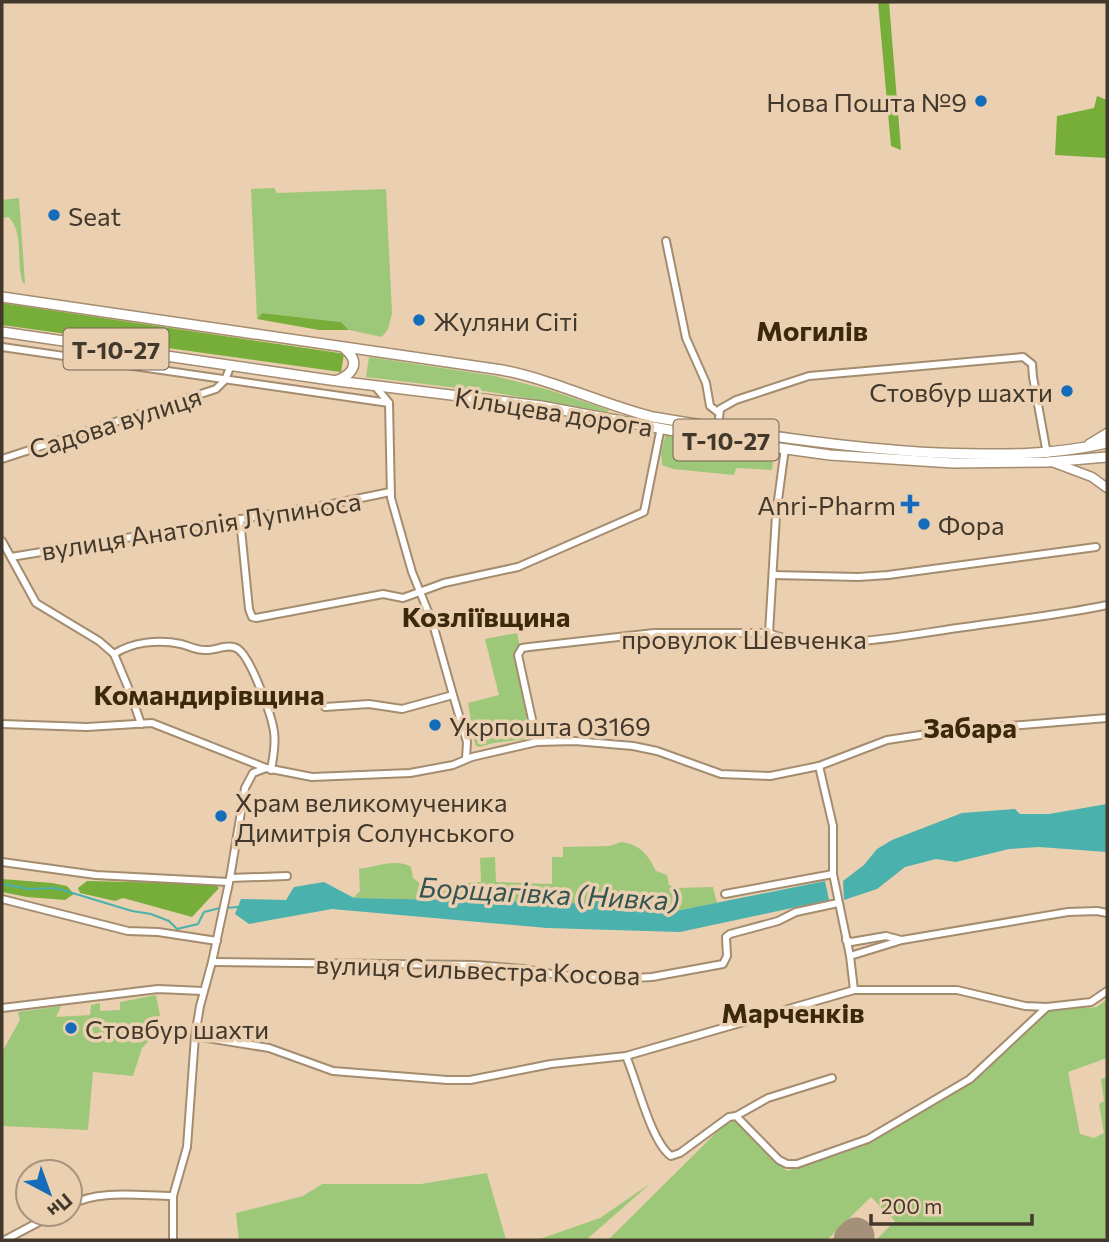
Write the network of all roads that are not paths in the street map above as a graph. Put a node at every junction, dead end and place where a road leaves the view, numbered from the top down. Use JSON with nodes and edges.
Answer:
{"nodes":[{"id":1,"x":666,"y":241,"type":"dead end"},
{"id":2,"x":2,"y":297,"type":"edge"},
{"id":3,"x":2,"y":332,"type":"edge"},
{"id":4,"x":2,"y":347,"type":"edge"},
{"id":5,"x":344,"y":348,"type":"junction"},
{"id":6,"x":231,"y":366,"type":"junction"},
{"id":7,"x":225,"y":380,"type":"junction"},
{"id":8,"x":337,"y":381,"type":"junction"},
{"id":9,"x":374,"y":386,"type":"junction"},
{"id":10,"x":403,"y":389,"type":"junction"},
{"id":11,"x":389,"y":403,"type":"junction"},
{"id":12,"x":719,"y":413,"type":"junction"},
{"id":13,"x":661,"y":427,"type":"junction"},
{"id":14,"x":718,"y":428,"type":"junction"},
{"id":15,"x":1107,"y":433,"type":"edge"},
{"id":16,"x":1107,"y":443,"type":"edge"},
{"id":17,"x":785,"y":449,"type":"junction"},
{"id":18,"x":1074,"y":450,"type":"junction"},
{"id":19,"x":1107,"y":457,"type":"edge"},
{"id":20,"x":1049,"y":458,"type":"junction"},
{"id":21,"x":2,"y":459,"type":"edge"},
{"id":22,"x":1107,"y":488,"type":"edge"},
{"id":23,"x":390,"y":492,"type":"junction"},
{"id":24,"x":240,"y":519,"type":"junction"},
{"id":25,"x":2,"y":541,"type":"edge"},
{"id":26,"x":1096,"y":547,"type":"dead end"},
{"id":27,"x":11,"y":557,"type":"junction"},
{"id":28,"x":773,"y":575,"type":"junction"},
{"id":29,"x":420,"y":593,"type":"junction"},
{"id":30,"x":1105,"y":605,"type":"edge"},
{"id":31,"x":1107,"y":614,"type":"edge"},
{"id":32,"x":769,"y":633,"type":"junction"},
{"id":33,"x":114,"y":654,"type":"junction"},
{"id":34,"x":453,"y":695,"type":"junction"},
{"id":35,"x":325,"y":707,"type":"dead end"},
{"id":36,"x":1107,"y":718,"type":"edge"},
{"id":37,"x":2,"y":724,"type":"edge"},
{"id":38,"x":141,"y":724,"type":"junction"},
{"id":39,"x":537,"y":742,"type":"junction"},
{"id":40,"x":466,"y":759,"type":"junction"},
{"id":41,"x":819,"y":766,"type":"junction"},
{"id":42,"x":268,"y":769,"type":"junction"},
{"id":43,"x":2,"y":862,"type":"edge"},
{"id":44,"x":832,"y":874,"type":"junction"},
{"id":45,"x":287,"y":876,"type":"dead end"},
{"id":46,"x":230,"y":881,"type":"junction"},
{"id":47,"x":725,"y":894,"type":"dead end"},
{"id":48,"x":2,"y":899,"type":"edge"},
{"id":49,"x":838,"y":903,"type":"junction"},
{"id":50,"x":1107,"y":913,"type":"edge"},
{"id":51,"x":846,"y":940,"type":"junction"},
{"id":52,"x":902,"y":940,"type":"junction"},
{"id":53,"x":217,"y":942,"type":"junction"},
{"id":54,"x":849,"y":956,"type":"junction"},
{"id":55,"x":212,"y":962,"type":"junction"},
{"id":56,"x":854,"y":990,"type":"junction"},
{"id":57,"x":202,"y":991,"type":"junction"},
{"id":58,"x":1107,"y":991,"type":"edge"},
{"id":59,"x":1046,"y":1007,"type":"junction"},
{"id":60,"x":2,"y":1008,"type":"edge"},
{"id":61,"x":195,"y":1035,"type":"junction"},
{"id":62,"x":626,"y":1056,"type":"junction"},
{"id":63,"x":832,"y":1079,"type":"dead end"},
{"id":64,"x":736,"y":1116,"type":"junction"},
{"id":65,"x":173,"y":1196,"type":"junction"},
{"id":66,"x":84,"y":1199,"type":"edge"},
{"id":67,"x":28,"y":1228,"type":"edge"},
{"id":68,"x":5,"y":1240,"type":"edge"},
{"id":69,"x":173,"y":1240,"type":"edge"}],
"edges":[{"from":1,"to":12,"type":"street"},
{"from":2,"to":5,"type":"highway","number":"Т-10-27"},
{"from":3,"to":6,"type":"highway","name":"Кільцева дорога","number":"Т-10-27"},
{"from":4,"to":7,"type":"street"},
{"from":5,"to":8,"type":"highway"},
{"from":5,"to":14,"type":"highway","name":"Кільцева дорога","number":"Т-10-27"},
{"from":6,"to":7,"type":"street","name":"Садова вулиця"},
{"from":6,"to":8,"type":"highway","name":"Кільцева дорога","number":"Т-10-27"},
{"from":7,"to":11,"type":"street","name":"Садова вулиця"},
{"from":7,"to":21,"type":"street","name":"Садова вулиця"},
{"from":8,"to":9,"type":"highway","name":"Кільцева дорога","number":"Т-10-27"},
{"from":9,"to":10,"type":"highway","name":"Кільцева дорога","number":"Т-10-27"},
{"from":9,"to":11,"type":"street"},
{"from":10,"to":11,"type":"street"},
{"from":10,"to":13,"type":"highway","name":"Кільцева дорога","number":"Т-10-27"},
{"from":11,"to":23,"type":"street"},
{"from":12,"to":14,"type":"street"},
{"from":12,"to":20,"type":"street"},
{"from":13,"to":17,"type":"highway","name":"Кільцева дорога","number":"Т-10-27"},
{"from":13,"to":29,"type":"street"},
{"from":14,"to":20,"type":"highway","name":"Кільцева дорога","number":"Т-10-27"},
{"from":15,"to":18,"type":"main road"},
{"from":16,"to":18,"type":"highway","name":"Кільцева дорога","number":"Т-10-27"},
{"from":17,"to":20,"type":"highway","name":"Кільцева дорога","number":"Т-10-27"},
{"from":17,"to":28,"type":"street"},
{"from":18,"to":20,"type":"highway","name":"Кільцева дорога","number":"Т-10-27"},
{"from":19,"to":20,"type":"highway","name":"Кільцева дорога","number":"Т-10-27"},
{"from":20,"to":22,"type":"main road"},
{"from":23,"to":24,"type":"street","name":"вулиця Анатолія Лупиноса"},
{"from":23,"to":29,"type":"street"},
{"from":24,"to":27,"type":"street","name":"вулиця Анатолія Лупиноса"},
{"from":24,"to":29,"type":"street"},
{"from":25,"to":27,"type":"street"},
{"from":26,"to":28,"type":"street"},
{"from":27,"to":33,"type":"street"},
{"from":28,"to":32,"type":"street"},
{"from":29,"to":34,"type":"street"},
{"from":30,"to":31,"type":"street","name":"провулок Шевченка"},
{"from":30,"to":32,"type":"street","name":"провулок Шевченка"},
{"from":32,"to":39,"type":"street","name":"провулок Шевченка"},
{"from":33,"to":38,"type":"street"},
{"from":33,"to":42,"type":"street"},
{"from":34,"to":35,"type":"street"},
{"from":34,"to":40,"type":"street"},
{"from":36,"to":41,"type":"street"},
{"from":37,"to":38,"type":"street"},
{"from":38,"to":42,"type":"street"},
{"from":39,"to":40,"type":"street"},
{"from":39,"to":41,"type":"street"},
{"from":40,"to":42,"type":"street"},
{"from":41,"to":44,"type":"street"},
{"from":42,"to":46,"type":"street"},
{"from":43,"to":46,"type":"street"},
{"from":44,"to":47,"type":"street"},
{"from":44,"to":49,"type":"street"},
{"from":45,"to":46,"type":"street"},
{"from":46,"to":53,"type":"street"},
{"from":48,"to":53,"type":"street"},
{"from":49,"to":51,"type":"street"},
{"from":49,"to":55,"type":"street","name":"вулиця Сильвестра Косова"},
{"from":50,"to":52,"type":"street"},
{"from":51,"to":52,"type":"street"},
{"from":51,"to":54,"type":"street"},
{"from":52,"to":54,"type":"street"},
{"from":53,"to":55,"type":"street"},
{"from":54,"to":56,"type":"street"},
{"from":55,"to":57,"type":"street"},
{"from":56,"to":59,"type":"street"},
{"from":56,"to":62,"type":"street"},
{"from":57,"to":60,"type":"street"},
{"from":57,"to":61,"type":"street"},
{"from":58,"to":59,"type":"street"},
{"from":59,"to":64,"type":"street"},
{"from":61,"to":62,"type":"street"},
{"from":61,"to":65,"type":"street"},
{"from":62,"to":64,"type":"street"},
{"from":63,"to":64,"type":"street"},
{"from":65,"to":66,"type":"street"},
{"from":65,"to":69,"type":"street"},
{"from":67,"to":68,"type":"street"}]}
